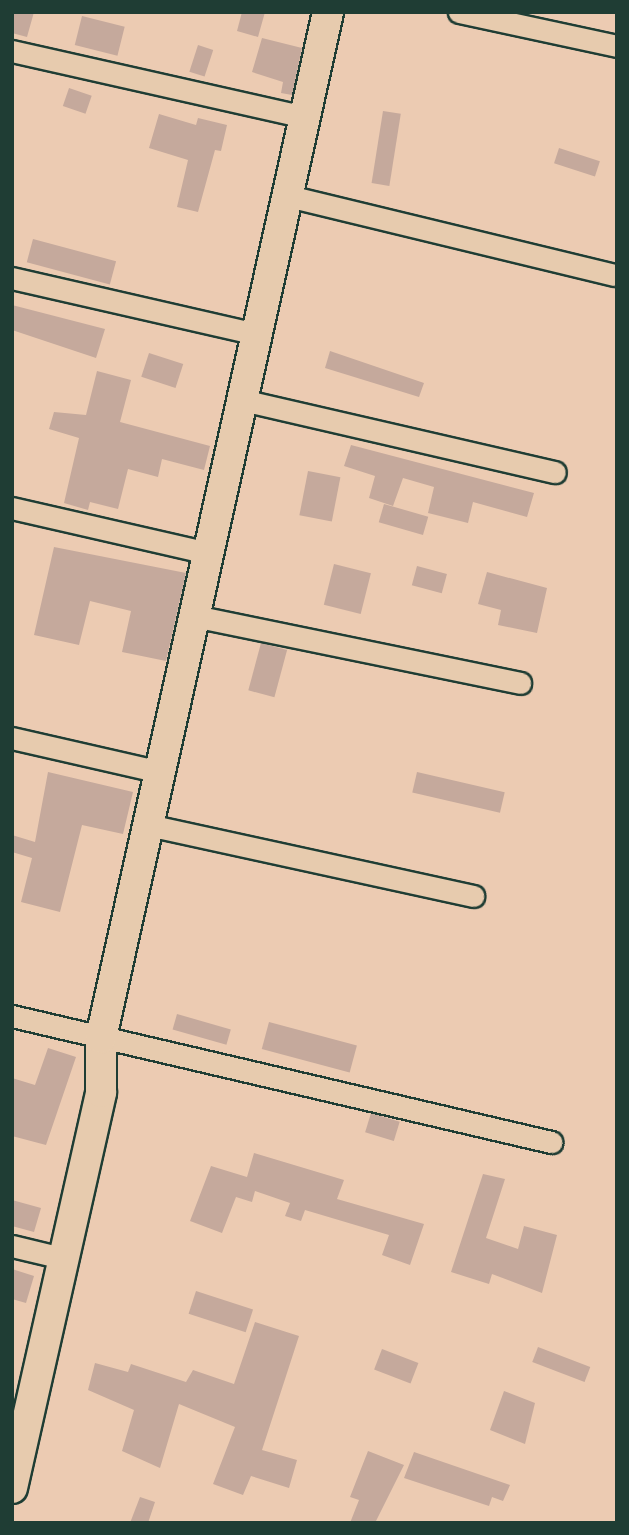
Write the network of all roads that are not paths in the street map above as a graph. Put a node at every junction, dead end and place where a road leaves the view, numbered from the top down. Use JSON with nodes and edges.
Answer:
{"nodes":[{"id":1,"x":328,"y":12,"type":"edge"},
{"id":2,"x":459,"y":12,"type":"edge"},
{"id":3,"x":617,"y":46,"type":"edge"},
{"id":4,"x":12,"y":51,"type":"edge"},
{"id":5,"x":305,"y":117,"type":"junction"},
{"id":6,"x":288,"y":196,"type":"junction"},
{"id":7,"x":615,"y":275,"type":"edge"},
{"id":8,"x":12,"y":278,"type":"edge"},
{"id":9,"x":257,"y":334,"type":"junction"},
{"id":10,"x":242,"y":400,"type":"junction"},
{"id":11,"x":555,"y":472,"type":"dead end"},
{"id":12,"x":12,"y":508,"type":"edge"},
{"id":13,"x":208,"y":553,"type":"junction"},
{"id":14,"x":194,"y":616,"type":"junction"},
{"id":15,"x":520,"y":683,"type":"dead end"},
{"id":16,"x":12,"y":738,"type":"edge"},
{"id":17,"x":160,"y":772,"type":"junction"},
{"id":18,"x":148,"y":825,"type":"junction"},
{"id":19,"x":473,"y":896,"type":"dead end"},
{"id":20,"x":12,"y":1016,"type":"edge"},
{"id":21,"x":101,"y":1038,"type":"junction"},
{"id":22,"x":551,"y":1142,"type":"dead end"},
{"id":23,"x":12,"y":1246,"type":"edge"},
{"id":24,"x":62,"y":1258,"type":"junction"},
{"id":25,"x":13,"y":1477,"type":"edge"}],
"edges":[{"from":1,"to":5,"type":"street"},
{"from":2,"to":3,"type":"street"},
{"from":4,"to":5,"type":"street"},
{"from":5,"to":6,"type":"street"},
{"from":6,"to":7,"type":"street"},
{"from":6,"to":9,"type":"street"},
{"from":8,"to":9,"type":"street"},
{"from":9,"to":10,"type":"street"},
{"from":10,"to":11,"type":"street"},
{"from":10,"to":13,"type":"street"},
{"from":12,"to":13,"type":"street"},
{"from":13,"to":14,"type":"street"},
{"from":14,"to":15,"type":"street"},
{"from":14,"to":17,"type":"street"},
{"from":16,"to":17,"type":"street"},
{"from":17,"to":18,"type":"street"},
{"from":18,"to":19,"type":"street"},
{"from":18,"to":21,"type":"street"},
{"from":20,"to":21,"type":"street"},
{"from":21,"to":22,"type":"street"},
{"from":21,"to":24,"type":"street"},
{"from":23,"to":24,"type":"street"},
{"from":24,"to":25,"type":"street"}]}
